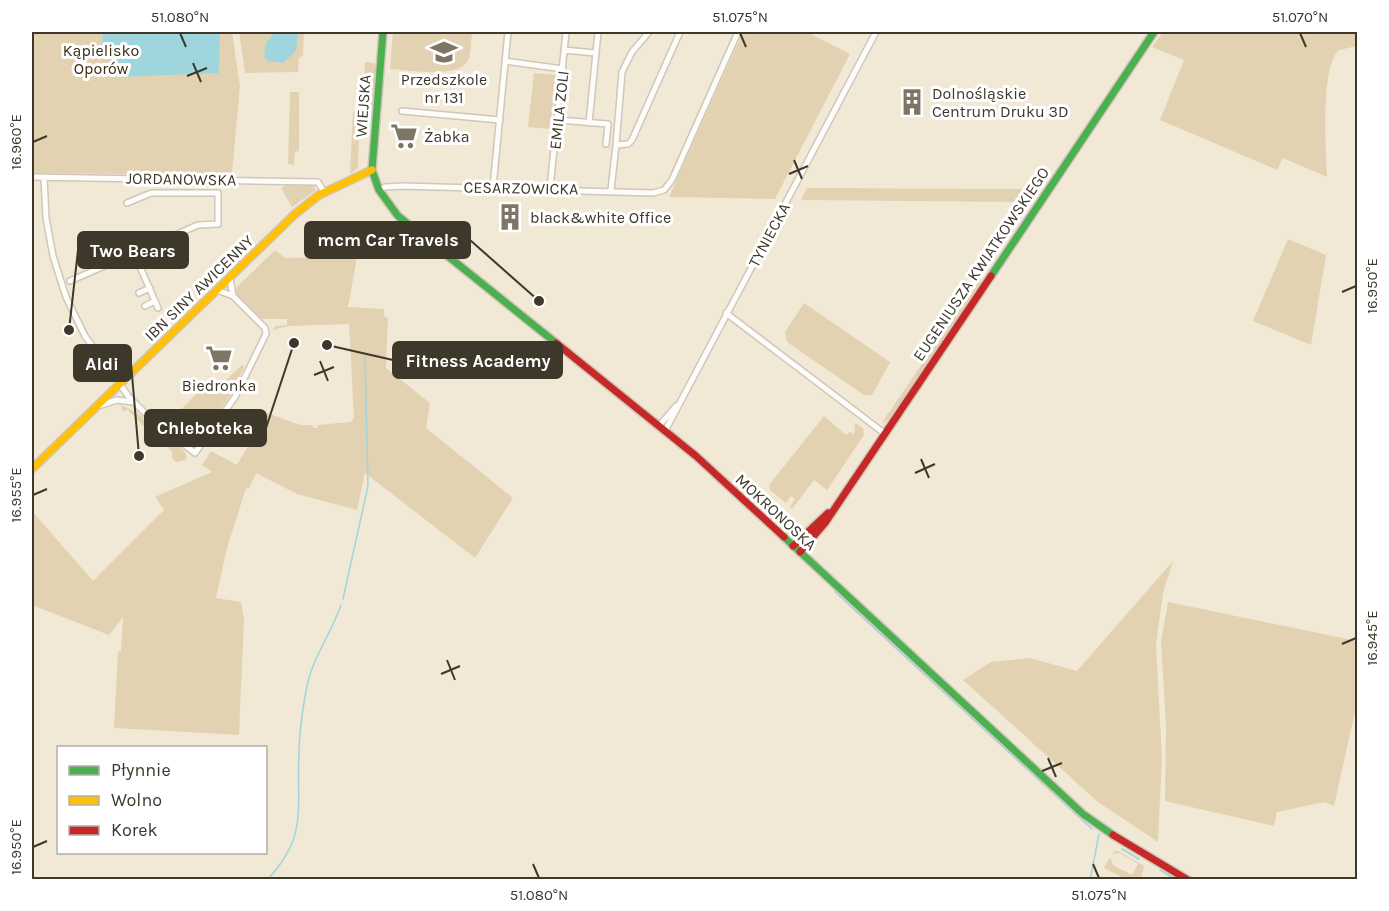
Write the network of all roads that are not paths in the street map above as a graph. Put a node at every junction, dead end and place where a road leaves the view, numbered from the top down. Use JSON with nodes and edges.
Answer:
{"nodes":[{"id":1,"x":383,"y":32,"type":"edge"},
{"id":2,"x":508,"y":32,"type":"edge"},
{"id":3,"x":566,"y":32,"type":"edge"},
{"id":4,"x":598,"y":32,"type":"edge"},
{"id":5,"x":649,"y":32,"type":"edge"},
{"id":6,"x":680,"y":32,"type":"edge"},
{"id":7,"x":738,"y":32,"type":"edge"},
{"id":8,"x":876,"y":32,"type":"edge"},
{"id":9,"x":1154,"y":32,"type":"edge"},
{"id":10,"x":564,"y":50,"type":"junction"},
{"id":11,"x":595,"y":53,"type":"junction"},
{"id":12,"x":506,"y":62,"type":"junction"},
{"id":13,"x":563,"y":69,"type":"junction"},
{"id":14,"x":402,"y":111,"type":"dead end"},
{"id":15,"x":500,"y":120,"type":"junction"},
{"id":16,"x":558,"y":120,"type":"junction"},
{"id":17,"x":589,"y":123,"type":"junction"},
{"id":18,"x":606,"y":144,"type":"dead end"},
{"id":19,"x":616,"y":145,"type":"junction"},
{"id":20,"x":372,"y":170,"type":"junction"},
{"id":21,"x":32,"y":177,"type":"edge"},
{"id":22,"x":44,"y":177,"type":"junction"},
{"id":23,"x":377,"y":186,"type":"junction"},
{"id":24,"x":493,"y":187,"type":"junction"},
{"id":25,"x":550,"y":188,"type":"junction"},
{"id":26,"x":611,"y":190,"type":"junction"},
{"id":27,"x":324,"y":192,"type":"junction"},
{"id":28,"x":127,"y":203,"type":"dead end"},
{"id":29,"x":134,"y":253,"type":"junction"},
{"id":30,"x":230,"y":278,"type":"junction"},
{"id":31,"x":70,"y":281,"type":"dead end"},
{"id":32,"x":150,"y":288,"type":"junction"},
{"id":33,"x":216,"y":290,"type":"junction"},
{"id":34,"x":139,"y":293,"type":"dead end"},
{"id":35,"x":233,"y":296,"type":"junction"},
{"id":36,"x":156,"y":301,"type":"junction"},
{"id":37,"x":145,"y":306,"type":"dead end"},
{"id":38,"x":159,"y":308,"type":"dead end"},
{"id":39,"x":726,"y":313,"type":"junction"},
{"id":40,"x":119,"y":384,"type":"junction"},
{"id":41,"x":134,"y":402,"type":"junction"},
{"id":42,"x":95,"y":407,"type":"junction"},
{"id":43,"x":662,"y":429,"type":"junction"},
{"id":44,"x":884,"y":433,"type":"junction"},
{"id":45,"x":32,"y":469,"type":"edge"},
{"id":46,"x":830,"y":511,"type":"junction"},
{"id":47,"x":793,"y":546,"type":"junction"},
{"id":48,"x":800,"y":552,"type":"junction"},
{"id":49,"x":1188,"y":879,"type":"edge"}],
"edges":[{"from":1,"to":20,"type":"main road","name":"WIEJSKA"},
{"from":2,"to":12,"type":"street"},
{"from":3,"to":10,"type":"street","name":"EMILA ZOLI"},
{"from":4,"to":11,"type":"street"},
{"from":5,"to":19,"type":"street"},
{"from":6,"to":19,"type":"street"},
{"from":7,"to":26,"type":"street","name":"CESARZOWICKA"},
{"from":8,"to":39,"type":"street","name":"TYNIECKA"},
{"from":9,"to":44,"type":"main road","name":"EUGENIUSZA KWIATKOWSKIEGO"},
{"from":10,"to":11,"type":"street"},
{"from":10,"to":13,"type":"street","name":"EMILA ZOLI"},
{"from":11,"to":17,"type":"street"},
{"from":12,"to":13,"type":"street"},
{"from":12,"to":15,"type":"street"},
{"from":13,"to":16,"type":"street","name":"EMILA ZOLI"},
{"from":14,"to":15,"type":"street"},
{"from":15,"to":24,"type":"street"},
{"from":16,"to":17,"type":"street"},
{"from":16,"to":25,"type":"street","name":"EMILA ZOLI"},
{"from":17,"to":18,"type":"street"},
{"from":19,"to":26,"type":"street"},
{"from":20,"to":23,"type":"main road","name":"WIEJSKA"},
{"from":20,"to":27,"type":"main road","name":"IBN SINY AWICENNY"},
{"from":21,"to":22,"type":"street","name":"JORDANOWSKA"},
{"from":22,"to":27,"type":"street","name":"JORDANOWSKA"},
{"from":22,"to":40,"type":"street"},
{"from":23,"to":24,"type":"street","name":"CESARZOWICKA"},
{"from":23,"to":43,"type":"main road","name":"MOKRONOSKA"},
{"from":24,"to":25,"type":"street","name":"CESARZOWICKA"},
{"from":25,"to":26,"type":"street","name":"CESARZOWICKA"},
{"from":27,"to":30,"type":"main road","name":"IBN SINY AWICENNY"},
{"from":28,"to":29,"type":"street"},
{"from":29,"to":31,"type":"street"},
{"from":29,"to":32,"type":"street"},
{"from":30,"to":33,"type":"main road","name":"IBN SINY AWICENNY"},
{"from":30,"to":35,"type":"street"},
{"from":32,"to":34,"type":"street"},
{"from":32,"to":36,"type":"street"},
{"from":33,"to":35,"type":"street"},
{"from":33,"to":40,"type":"main road","name":"IBN SINY AWICENNY"},
{"from":35,"to":41,"type":"street"},
{"from":36,"to":37,"type":"street"},
{"from":36,"to":38,"type":"street"},
{"from":39,"to":43,"type":"street","name":"TYNIECKA"},
{"from":39,"to":44,"type":"street"},
{"from":40,"to":41,"type":"street"},
{"from":40,"to":42,"type":"main road","name":"IBN SINY AWICENNY"},
{"from":41,"to":42,"type":"street"},
{"from":42,"to":45,"type":"main road","name":"IBN SINY AWICENNY"},
{"from":43,"to":47,"type":"main road","name":"MOKRONOSKA"},
{"from":44,"to":46,"type":"main road","name":"EUGENIUSZA KWIATKOWSKIEGO"},
{"from":46,"to":47,"type":"main road","name":"EUGENIUSZA KWIATKOWSKIEGO"},
{"from":46,"to":48,"type":"main road","name":"EUGENIUSZA KWIATKOWSKIEGO"},
{"from":47,"to":48,"type":"main road","name":"MOKRONOSKA"},
{"from":48,"to":49,"type":"main road","name":"MOKRONOSKA"}]}
